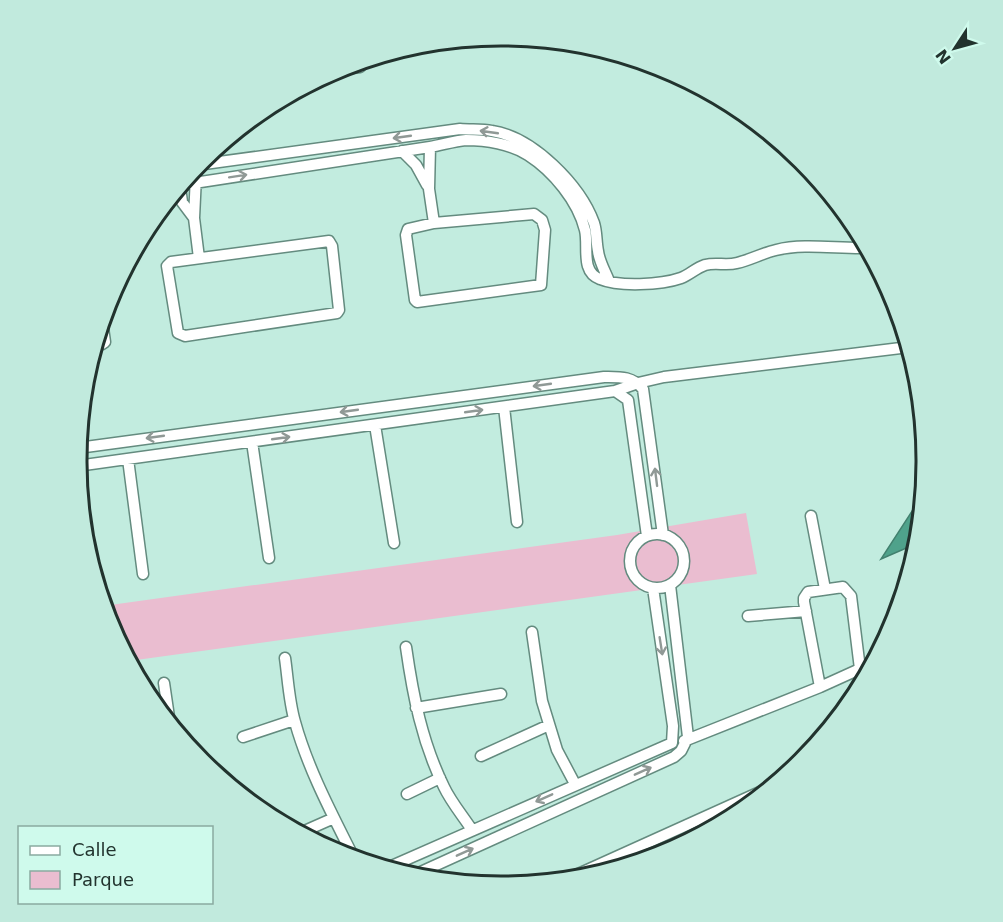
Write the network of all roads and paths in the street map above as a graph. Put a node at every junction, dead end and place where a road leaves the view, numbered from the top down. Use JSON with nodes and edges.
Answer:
{"nodes":[{"id":1,"x":460,"y":129,"type":"junction"},
{"id":2,"x":464,"y":140,"type":"junction"},
{"id":3,"x":356,"y":144,"type":"junction"},
{"id":4,"x":430,"y":147,"type":"junction"},
{"id":5,"x":402,"y":151,"type":"junction"},
{"id":6,"x":357,"y":158,"type":"junction"},
{"id":7,"x":213,"y":163,"type":"edge"},
{"id":8,"x":195,"y":183,"type":"joint"},
{"id":9,"x":429,"y":189,"type":"junction"},
{"id":10,"x":182,"y":198,"type":"edge"},
{"id":11,"x":194,"y":218,"type":"junction"},
{"id":12,"x":434,"y":223,"type":"junction"},
{"id":13,"x":590,"y":230,"type":"junction"},
{"id":14,"x":856,"y":248,"type":"edge"},
{"id":15,"x":200,"y":258,"type":"junction"},
{"id":16,"x":600,"y":258,"type":"junction"},
{"id":17,"x":586,"y":260,"type":"junction"},
{"id":18,"x":609,"y":281,"type":"junction"},
{"id":19,"x":900,"y":348,"type":"edge"},
{"id":20,"x":638,"y":383,"type":"junction"},
{"id":21,"x":615,"y":391,"type":"junction"},
{"id":22,"x":504,"y":407,"type":"junction"},
{"id":23,"x":312,"y":416,"type":"junction"},
{"id":24,"x":375,"y":425,"type":"junction"},
{"id":25,"x":314,"y":433,"type":"junction"},
{"id":26,"x":252,"y":442,"type":"junction"},
{"id":27,"x":88,"y":447,"type":"edge"},
{"id":28,"x":128,"y":459,"type":"junction"},
{"id":29,"x":87,"y":465,"type":"edge"},
{"id":30,"x":811,"y":516,"type":"dead end"},
{"id":31,"x":517,"y":522,"type":"dead end"},
{"id":32,"x":663,"y":535,"type":"junction"},
{"id":33,"x":647,"y":536,"type":"junction"},
{"id":34,"x":394,"y":543,"type":"dead end"},
{"id":35,"x":269,"y":558,"type":"dead end"},
{"id":36,"x":143,"y":574,"type":"dead end"},
{"id":37,"x":670,"y":585,"type":"junction"},
{"id":38,"x":652,"y":588,"type":"junction"},
{"id":39,"x":825,"y":590,"type":"junction"},
{"id":40,"x":806,"y":611,"type":"junction"},
{"id":41,"x":748,"y":616,"type":"dead end"},
{"id":42,"x":532,"y":632,"type":"dead end"},
{"id":43,"x":406,"y":647,"type":"dead end"},
{"id":44,"x":285,"y":658,"type":"dead end"},
{"id":45,"x":860,"y":669,"type":"joint"},
{"id":46,"x":164,"y":683,"type":"dead end"},
{"id":47,"x":820,"y":687,"type":"junction"},
{"id":48,"x":501,"y":693,"type":"dead end"},
{"id":49,"x":167,"y":705,"type":"edge"},
{"id":50,"x":416,"y":708,"type":"junction"},
{"id":51,"x":294,"y":720,"type":"junction"},
{"id":52,"x":549,"y":725,"type":"junction"},
{"id":53,"x":243,"y":737,"type":"dead end"},
{"id":54,"x":687,"y":740,"type":"junction"},
{"id":55,"x":672,"y":743,"type":"junction"},
{"id":56,"x":482,"y":756,"type":"dead end"},
{"id":57,"x":440,"y":778,"type":"junction"},
{"id":58,"x":576,"y":784,"type":"junction"},
{"id":59,"x":407,"y":794,"type":"dead end"},
{"id":60,"x":737,"y":803,"type":"edge"},
{"id":61,"x":334,"y":818,"type":"junction"},
{"id":62,"x":310,"y":829,"type":"edge"},
{"id":63,"x":472,"y":830,"type":"junction"},
{"id":64,"x":348,"y":846,"type":"edge"},
{"id":65,"x":417,"y":855,"type":"junction"},
{"id":66,"x":400,"y":862,"type":"edge"},
{"id":67,"x":606,"y":862,"type":"edge"},
{"id":68,"x":423,"y":868,"type":"edge"},
{"id":69,"x":427,"y":869,"type":"edge"}],
"edges":[{"from":1,"to":2,"type":"street"},
{"from":1,"to":3,"type":"street","one_way":true},
{"from":13,"to":1,"type":"street","one_way":true},
{"from":2,"to":4,"type":"street"},
{"from":2,"to":13,"type":"street"},
{"from":3,"to":6,"type":"street"},
{"from":3,"to":7,"type":"street"},
{"from":4,"to":5,"type":"street"},
{"from":4,"to":9,"type":"street"},
{"from":5,"to":6,"type":"street"},
{"from":5,"to":9,"type":"street"},
{"from":8,"to":6,"type":"street","one_way":true},
{"from":8,"to":11,"type":"street"},
{"from":9,"to":12,"type":"street"},
{"from":10,"to":11,"type":"street"},
{"from":11,"to":15,"type":"street"},
{"from":12,"to":12,"type":"street"},
{"from":13,"to":16,"type":"street"},
{"from":13,"to":17,"type":"street"},
{"from":14,"to":18,"type":"street"},
{"from":15,"to":15,"type":"street"},
{"from":16,"to":17,"type":"street"},
{"from":16,"to":18,"type":"street"},
{"from":17,"to":18,"type":"street"},
{"from":19,"to":20,"type":"street"},
{"from":20,"to":21,"type":"street"},
{"from":20,"to":23,"type":"street","one_way":true},
{"from":32,"to":20,"type":"street","one_way":true},
{"from":21,"to":22,"type":"street"},
{"from":21,"to":33,"type":"street"},
{"from":24,"to":22,"type":"street","one_way":true},
{"from":22,"to":31,"type":"street"},
{"from":23,"to":25,"type":"street"},
{"from":23,"to":27,"type":"street","one_way":true},
{"from":24,"to":25,"type":"street"},
{"from":24,"to":34,"type":"street"},
{"from":26,"to":25,"type":"street","one_way":true},
{"from":26,"to":28,"type":"street"},
{"from":26,"to":35,"type":"street"},
{"from":28,"to":29,"type":"street"},
{"from":28,"to":36,"type":"street"},
{"from":30,"to":39,"type":"street"},
{"from":32,"to":33,"type":"street"},
{"from":32,"to":37,"type":"street"},
{"from":33,"to":38,"type":"street"},
{"from":37,"to":38,"type":"street"},
{"from":37,"to":54,"type":"street"},
{"from":38,"to":55,"type":"street","one_way":true},
{"from":39,"to":40,"type":"street"},
{"from":39,"to":45,"type":"street"},
{"from":40,"to":41,"type":"street"},
{"from":40,"to":47,"type":"street"},
{"from":42,"to":52,"type":"street"},
{"from":43,"to":50,"type":"street"},
{"from":44,"to":51,"type":"street"},
{"from":45,"to":47,"type":"street"},
{"from":46,"to":49,"type":"street"},
{"from":47,"to":54,"type":"street"},
{"from":48,"to":50,"type":"street"},
{"from":50,"to":57,"type":"street"},
{"from":51,"to":53,"type":"street"},
{"from":51,"to":61,"type":"street"},
{"from":52,"to":56,"type":"street"},
{"from":52,"to":58,"type":"street"},
{"from":54,"to":55,"type":"street"},
{"from":69,"to":54,"type":"street","one_way":true},
{"from":55,"to":58,"type":"street"},
{"from":57,"to":59,"type":"street"},
{"from":57,"to":63,"type":"street"},
{"from":58,"to":63,"type":"street","one_way":true},
{"from":60,"to":67,"type":"street"},
{"from":61,"to":62,"type":"street"},
{"from":61,"to":64,"type":"street"},
{"from":63,"to":65,"type":"street"},
{"from":65,"to":66,"type":"street"},
{"from":65,"to":68,"type":"street"}]}
